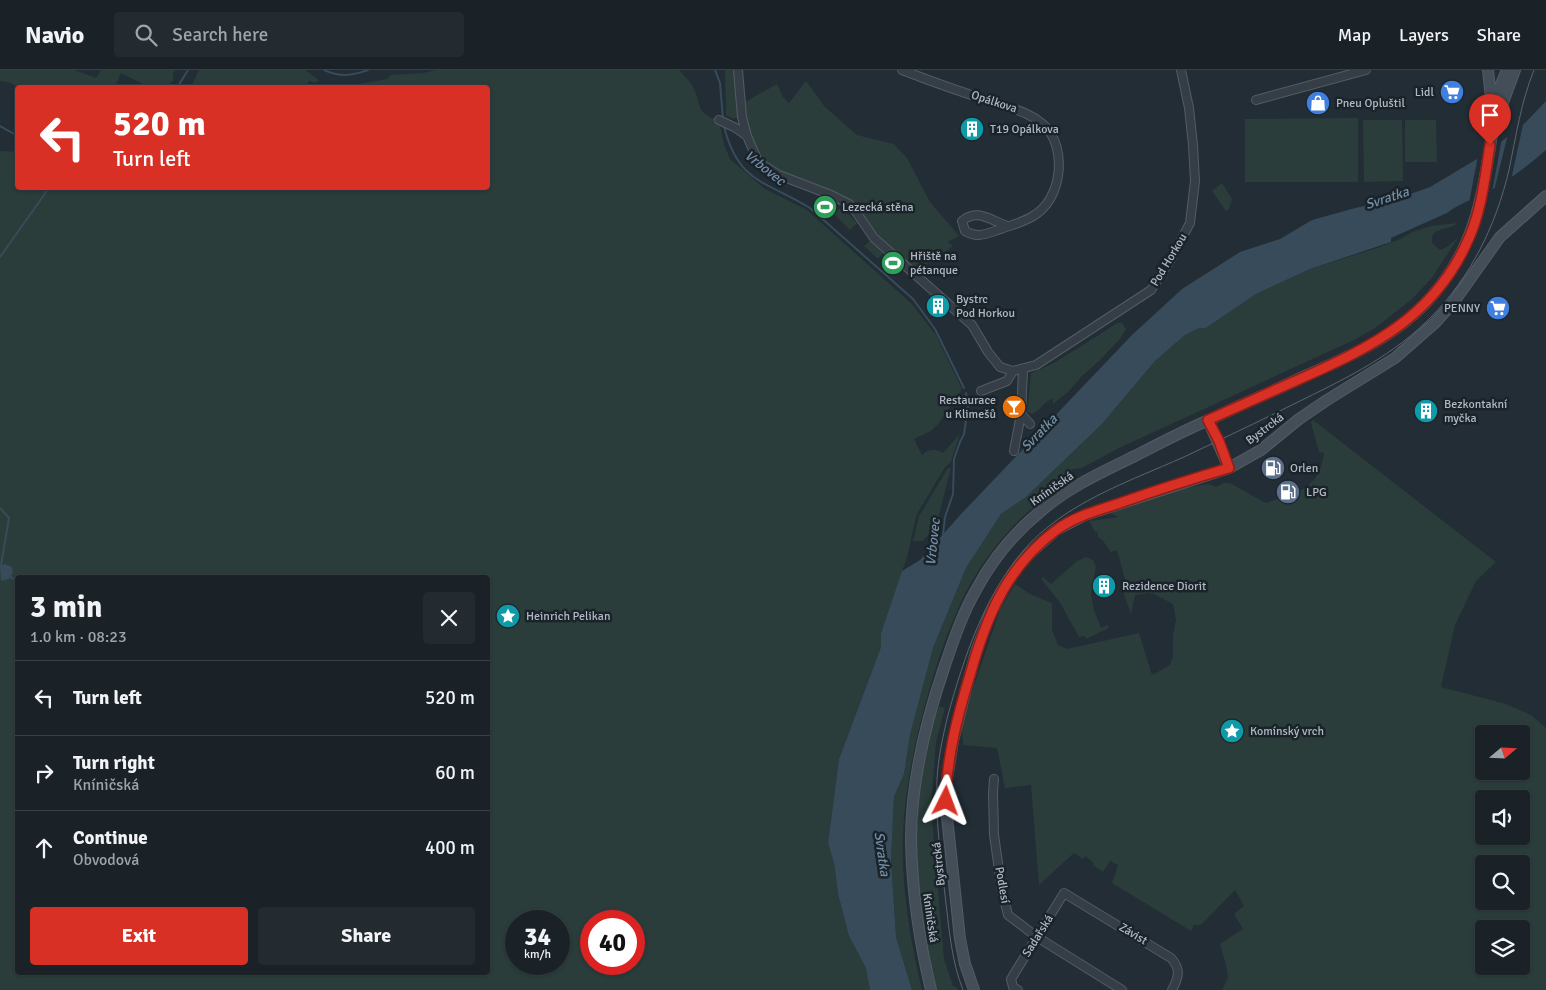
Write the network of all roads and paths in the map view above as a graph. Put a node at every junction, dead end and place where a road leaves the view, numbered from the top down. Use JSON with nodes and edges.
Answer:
{"nodes":[{"id":1,"x":738,"y":70,"type":"edge"},
{"id":2,"x":902,"y":70,"type":"edge"},
{"id":3,"x":1181,"y":70,"type":"edge"},
{"id":4,"x":1366,"y":70,"type":"edge"},
{"id":5,"x":1490,"y":70,"type":"edge"},
{"id":6,"x":1510,"y":72,"type":"edge"},
{"id":7,"x":1256,"y":100,"type":"dead end"},
{"id":8,"x":1492,"y":115,"type":"junction"},
{"id":9,"x":723,"y":122,"type":"dead end"},
{"id":10,"x":1494,"y":126,"type":"junction"},
{"id":11,"x":747,"y":136,"type":"junction"},
{"id":12,"x":1546,"y":196,"type":"edge"},
{"id":13,"x":1007,"y":226,"type":"junction"},
{"id":14,"x":1023,"y":370,"type":"junction"},
{"id":15,"x":1013,"y":371,"type":"junction"},
{"id":16,"x":981,"y":391,"type":"dead end"},
{"id":17,"x":1022,"y":414,"type":"junction"},
{"id":18,"x":1208,"y":420,"type":"junction"},
{"id":19,"x":1030,"y":424,"type":"dead end"},
{"id":20,"x":1014,"y":451,"type":"dead end"},
{"id":21,"x":1229,"y":468,"type":"junction"},
{"id":22,"x":994,"y":779,"type":"dead end"},
{"id":23,"x":1064,"y":892,"type":"joint"},
{"id":24,"x":1037,"y":937,"type":"junction"},
{"id":25,"x":931,"y":990,"type":"edge"},
{"id":26,"x":974,"y":990,"type":"edge"},
{"id":27,"x":1018,"y":990,"type":"edge"},
{"id":28,"x":1122,"y":990,"type":"edge"},
{"id":29,"x":1172,"y":990,"type":"edge"}],
"edges":[{"from":1,"to":11,"type":"street"},
{"from":2,"to":13,"type":"street","name":"Opálkova"},
{"from":3,"to":14,"type":"street","name":"Pod Horkou"},
{"from":4,"to":7,"type":"street"},
{"from":5,"to":6,"type":"main road"},
{"from":5,"to":8,"type":"main road"},
{"from":6,"to":8,"type":"main road"},
{"from":6,"to":10,"type":"main road"},
{"from":8,"to":10,"type":"main road"},
{"from":9,"to":11,"type":"street"},
{"from":10,"to":18,"type":"main road","name":"Kníničská"},
{"from":11,"to":15,"type":"street"},
{"from":12,"to":21,"type":"main road","name":"Bystrcká"},
{"from":13,"to":13,"type":"street","name":"Opálkova"},
{"from":14,"to":15,"type":"street","name":"Pod Horkou"},
{"from":14,"to":17,"type":"street"},
{"from":15,"to":16,"type":"street"},
{"from":17,"to":19,"type":"street"},
{"from":17,"to":20,"type":"street"},
{"from":18,"to":21,"type":"main road"},
{"from":18,"to":25,"type":"main road","name":"Kníničská"},
{"from":21,"to":26,"type":"main road","name":"Bystrcká"},
{"from":22,"to":24,"type":"street","name":"Podlesí"},
{"from":23,"to":24,"type":"street","name":"Sadařská"},
{"from":23,"to":29,"type":"street","name":"Závist"},
{"from":24,"to":27,"type":"street","name":"Sadařská"},
{"from":24,"to":28,"type":"street","name":"Podlesí"}]}
